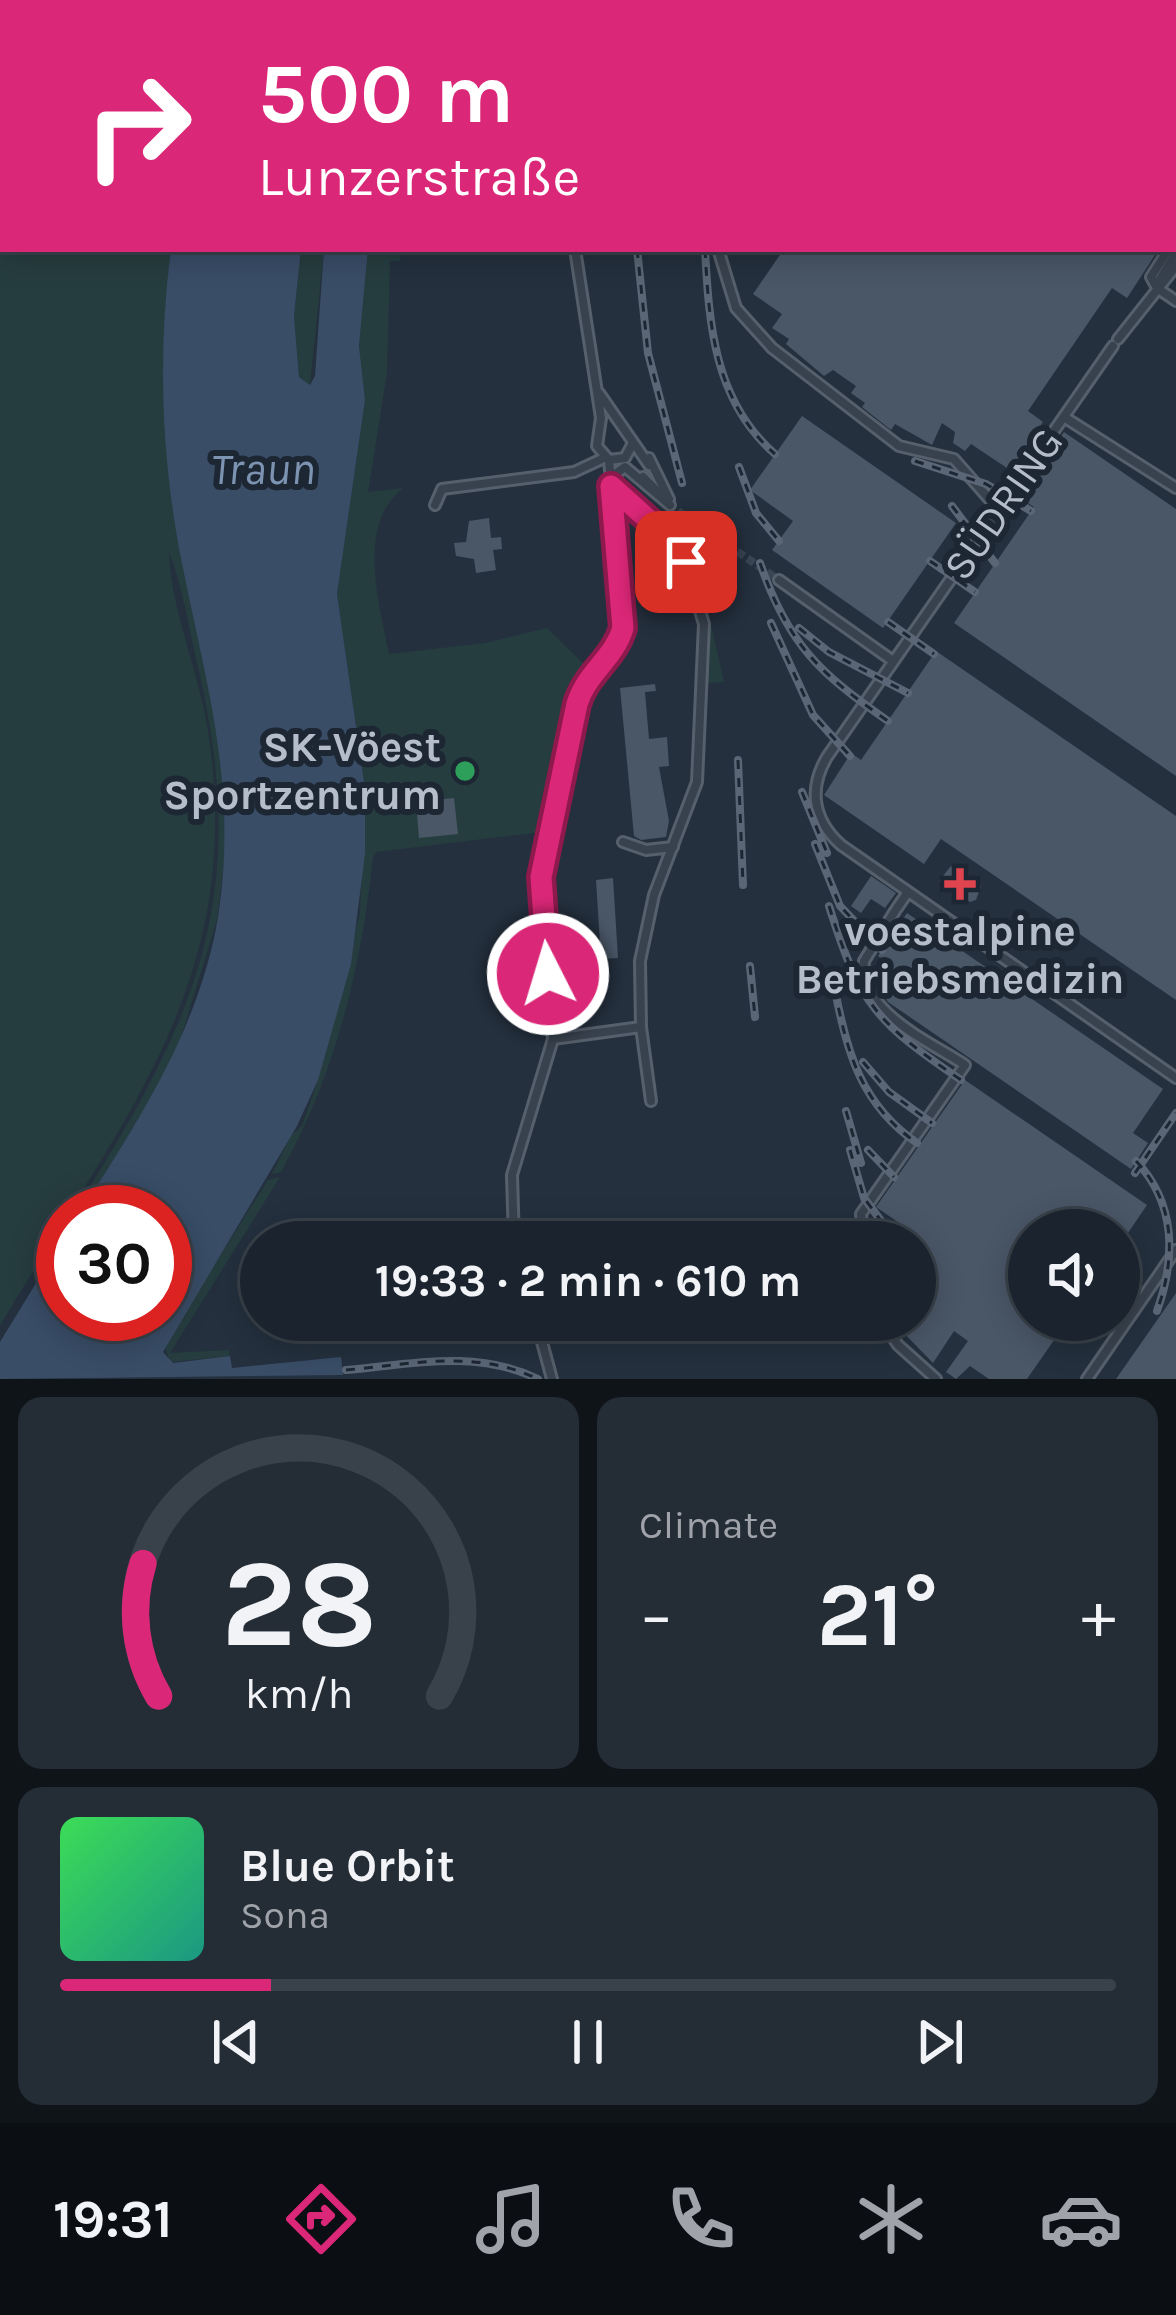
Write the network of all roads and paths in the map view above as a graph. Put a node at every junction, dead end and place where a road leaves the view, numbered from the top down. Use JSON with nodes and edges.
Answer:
{"nodes":[{"id":1,"x":575,"y":252,"type":"edge"},
{"id":2,"x":719,"y":252,"type":"edge"},
{"id":3,"x":1170,"y":252,"type":"edge"},
{"id":4,"x":1176,"y":266,"type":"edge"},
{"id":5,"x":1156,"y":288,"type":"junction"},
{"id":6,"x":1176,"y":301,"type":"edge"},
{"id":7,"x":596,"y":387,"type":"junction"},
{"id":8,"x":1064,"y":417,"type":"junction"},
{"id":9,"x":624,"y":429,"type":"junction"},
{"id":10,"x":600,"y":434,"type":"junction"},
{"id":11,"x":635,"y":447,"type":"junction"},
{"id":12,"x":610,"y":465,"type":"junction"},
{"id":13,"x":1175,"y":485,"type":"edge"},
{"id":14,"x":669,"y":502,"type":"junction"},
{"id":15,"x":436,"y":505,"type":"dead end"},
{"id":16,"x":998,"y":509,"type":"junction"},
{"id":17,"x":779,"y":580,"type":"tunnel mouth"},
{"id":18,"x":893,"y":661,"type":"junction"},
{"id":19,"x":623,"y":842,"type":"dead end"},
{"id":20,"x":673,"y":848,"type":"junction"},
{"id":21,"x":908,"y":892,"type":"junction"},
{"id":22,"x":640,"y":1027,"type":"junction"},
{"id":23,"x":553,"y":1039,"type":"junction"},
{"id":24,"x":1176,"y":1078,"type":"edge"},
{"id":25,"x":651,"y":1101,"type":"dead end"},
{"id":26,"x":513,"y":1221,"type":"edge"},
{"id":27,"x":862,"y":1221,"type":"edge"},
{"id":28,"x":1176,"y":1250,"type":"edge"},
{"id":29,"x":542,"y":1341,"type":"edge"},
{"id":30,"x":896,"y":1341,"type":"edge"},
{"id":31,"x":552,"y":1379,"type":"edge"},
{"id":32,"x":936,"y":1379,"type":"edge"},
{"id":33,"x":1087,"y":1379,"type":"edge"}],
"edges":[{"from":1,"to":7,"type":"street"},
{"from":2,"to":16,"type":"street"},
{"from":3,"to":5,"type":"street","name":"SÜDRING"},
{"from":4,"to":5,"type":"street","name":"SÜDRING"},
{"from":5,"to":6,"type":"street"},
{"from":5,"to":8,"type":"street","name":"SÜDRING"},
{"from":7,"to":9,"type":"street"},
{"from":7,"to":10,"type":"street"},
{"from":8,"to":13,"type":"street"},
{"from":8,"to":16,"type":"street","name":"SÜDRING"},
{"from":9,"to":10,"type":"street"},
{"from":9,"to":11,"type":"street"},
{"from":10,"to":12,"type":"street"},
{"from":11,"to":12,"type":"street"},
{"from":11,"to":14,"type":"street"},
{"from":11,"to":14,"type":"street"},
{"from":12,"to":14,"type":"street"},
{"from":12,"to":14,"type":"street"},
{"from":12,"to":15,"type":"street"},
{"from":12,"to":20,"type":"street"},
{"from":12,"to":23,"type":"street"},
{"from":16,"to":18,"type":"street","name":"SÜDRING"},
{"from":17,"to":18,"type":"street"},
{"from":18,"to":21,"type":"street","name":"SÜDRING"},
{"from":19,"to":20,"type":"street"},
{"from":20,"to":22,"type":"street"},
{"from":21,"to":24,"type":"street"},
{"from":21,"to":27,"type":"street"},
{"from":22,"to":23,"type":"street"},
{"from":22,"to":25,"type":"street"},
{"from":23,"to":26,"type":"street"},
{"from":28,"to":33,"type":"street"},
{"from":29,"to":31,"type":"street"},
{"from":30,"to":32,"type":"street"}]}
